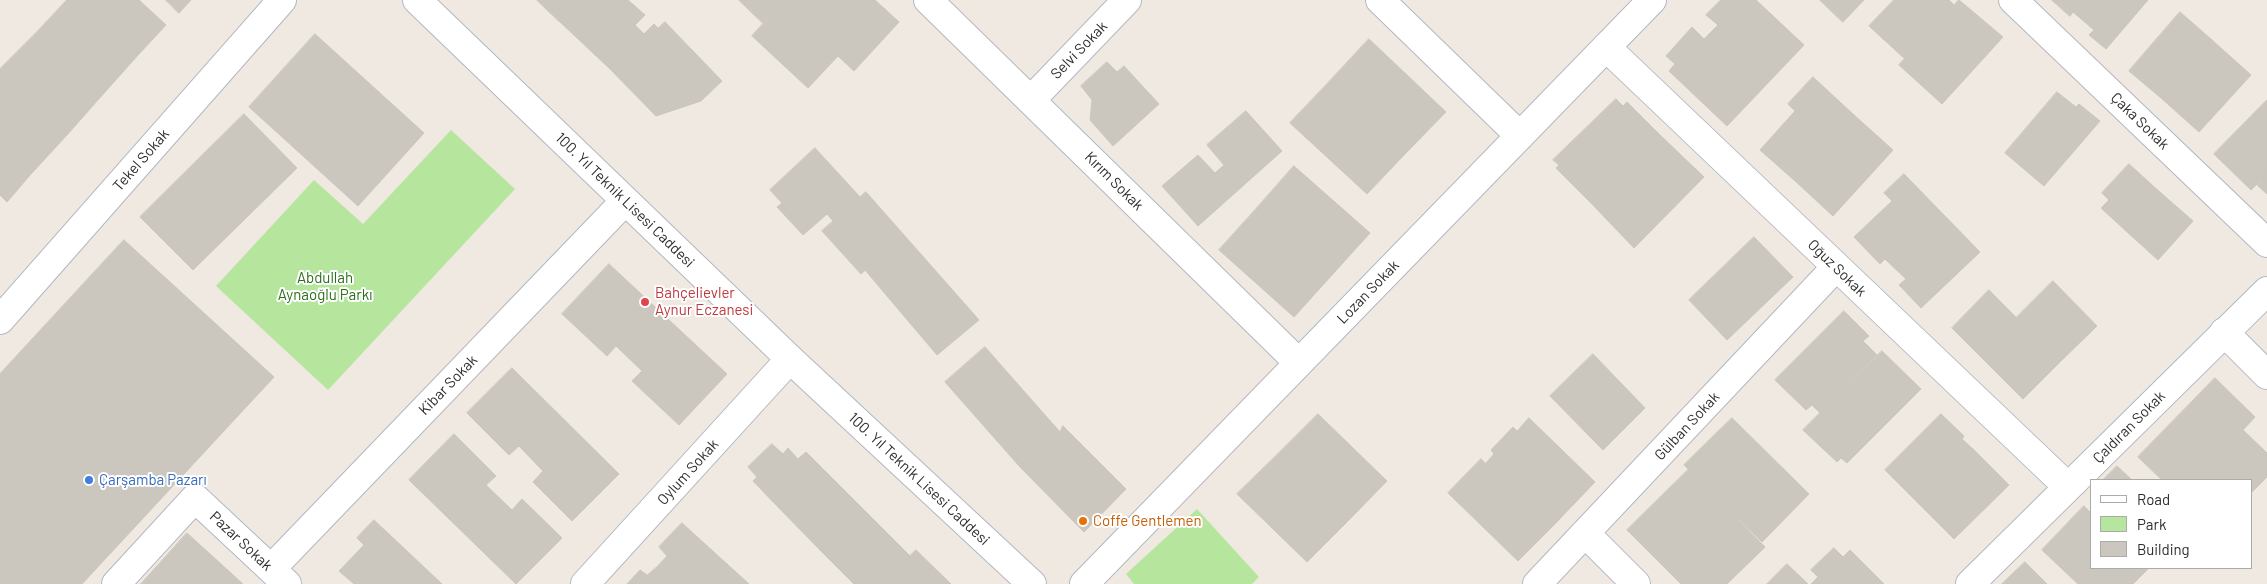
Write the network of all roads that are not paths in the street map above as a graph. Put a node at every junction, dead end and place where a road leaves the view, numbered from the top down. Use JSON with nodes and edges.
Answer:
{"nodes":[{"id":1,"x":282,"y":0,"type":"edge"},
{"id":2,"x":417,"y":0,"type":"edge"},
{"id":3,"x":928,"y":0,"type":"edge"},
{"id":4,"x":1127,"y":0,"type":"edge"},
{"id":5,"x":1380,"y":0,"type":"edge"},
{"id":6,"x":1652,"y":0,"type":"edge"},
{"id":7,"x":2013,"y":0,"type":"edge"},
{"id":8,"x":1606,"y":47,"type":"junction"},
{"id":9,"x":1031,"y":100,"type":"junction"},
{"id":10,"x":1520,"y":136,"type":"junction"},
{"id":11,"x":626,"y":201,"type":"junction"},
{"id":12,"x":2267,"y":243,"type":"edge"},
{"id":13,"x":1836,"y":267,"type":"junction"},
{"id":14,"x":2267,"y":291,"type":"edge"},
{"id":15,"x":0,"y":320,"type":"edge"},
{"id":16,"x":2224,"y":332,"type":"junction"},
{"id":17,"x":790,"y":359,"type":"junction"},
{"id":18,"x":1299,"y":363,"type":"junction"},
{"id":19,"x":2267,"y":375,"type":"edge"},
{"id":20,"x":2068,"y":487,"type":"junction"},
{"id":21,"x":1585,"y":533,"type":"junction"},
{"id":22,"x":279,"y":576,"type":"edge"},
{"id":23,"x":116,"y":584,"type":"edge"},
{"id":24,"x":585,"y":584,"type":"edge"},
{"id":25,"x":1032,"y":584,"type":"edge"},
{"id":26,"x":1084,"y":584,"type":"edge"},
{"id":27,"x":1537,"y":584,"type":"edge"},
{"id":28,"x":1636,"y":584,"type":"edge"},
{"id":29,"x":1970,"y":584,"type":"edge"}],
"edges":[{"from":1,"to":15,"type":"street","name":"Tekel Sokak"},
{"from":2,"to":11,"type":"street","name":"100. Yıl Teknik Lisesi Caddesi"},
{"from":3,"to":9,"type":"street","name":"Kırım Sokak"},
{"from":4,"to":9,"type":"street","name":"Selvi Sokak"},
{"from":5,"to":10,"type":"street"},
{"from":6,"to":8,"type":"street","name":"Lozan Sokak"},
{"from":7,"to":12,"type":"street","name":"Çaka Sokak"},
{"from":8,"to":10,"type":"street","name":"Lozan Sokak"},
{"from":8,"to":13,"type":"street","name":"Oğuz Sokak"},
{"from":9,"to":18,"type":"street","name":"Kırım Sokak"},
{"from":10,"to":18,"type":"street","name":"Lozan Sokak"},
{"from":11,"to":17,"type":"street","name":"100. Yıl Teknik Lisesi Caddesi"},
{"from":11,"to":22,"type":"street","name":"Kibar Sokak"},
{"from":13,"to":20,"type":"street","name":"Oğuz Sokak"},
{"from":13,"to":21,"type":"street","name":"Gülban Sokak"},
{"from":14,"to":16,"type":"street","name":"Çaldıran Sokak"},
{"from":16,"to":19,"type":"street"},
{"from":16,"to":20,"type":"street","name":"Çaldıran Sokak"},
{"from":17,"to":24,"type":"street","name":"Oylum Sokak"},
{"from":17,"to":25,"type":"street","name":"100. Yıl Teknik Lisesi Caddesi"},
{"from":18,"to":26,"type":"street","name":"Lozan Sokak"},
{"from":20,"to":29,"type":"street","name":"Çaldıran Sokak"},
{"from":21,"to":27,"type":"street","name":"Gülban Sokak"},
{"from":21,"to":28,"type":"street"},
{"from":22,"to":23,"type":"street","name":"Pazar Sokak"}]}
